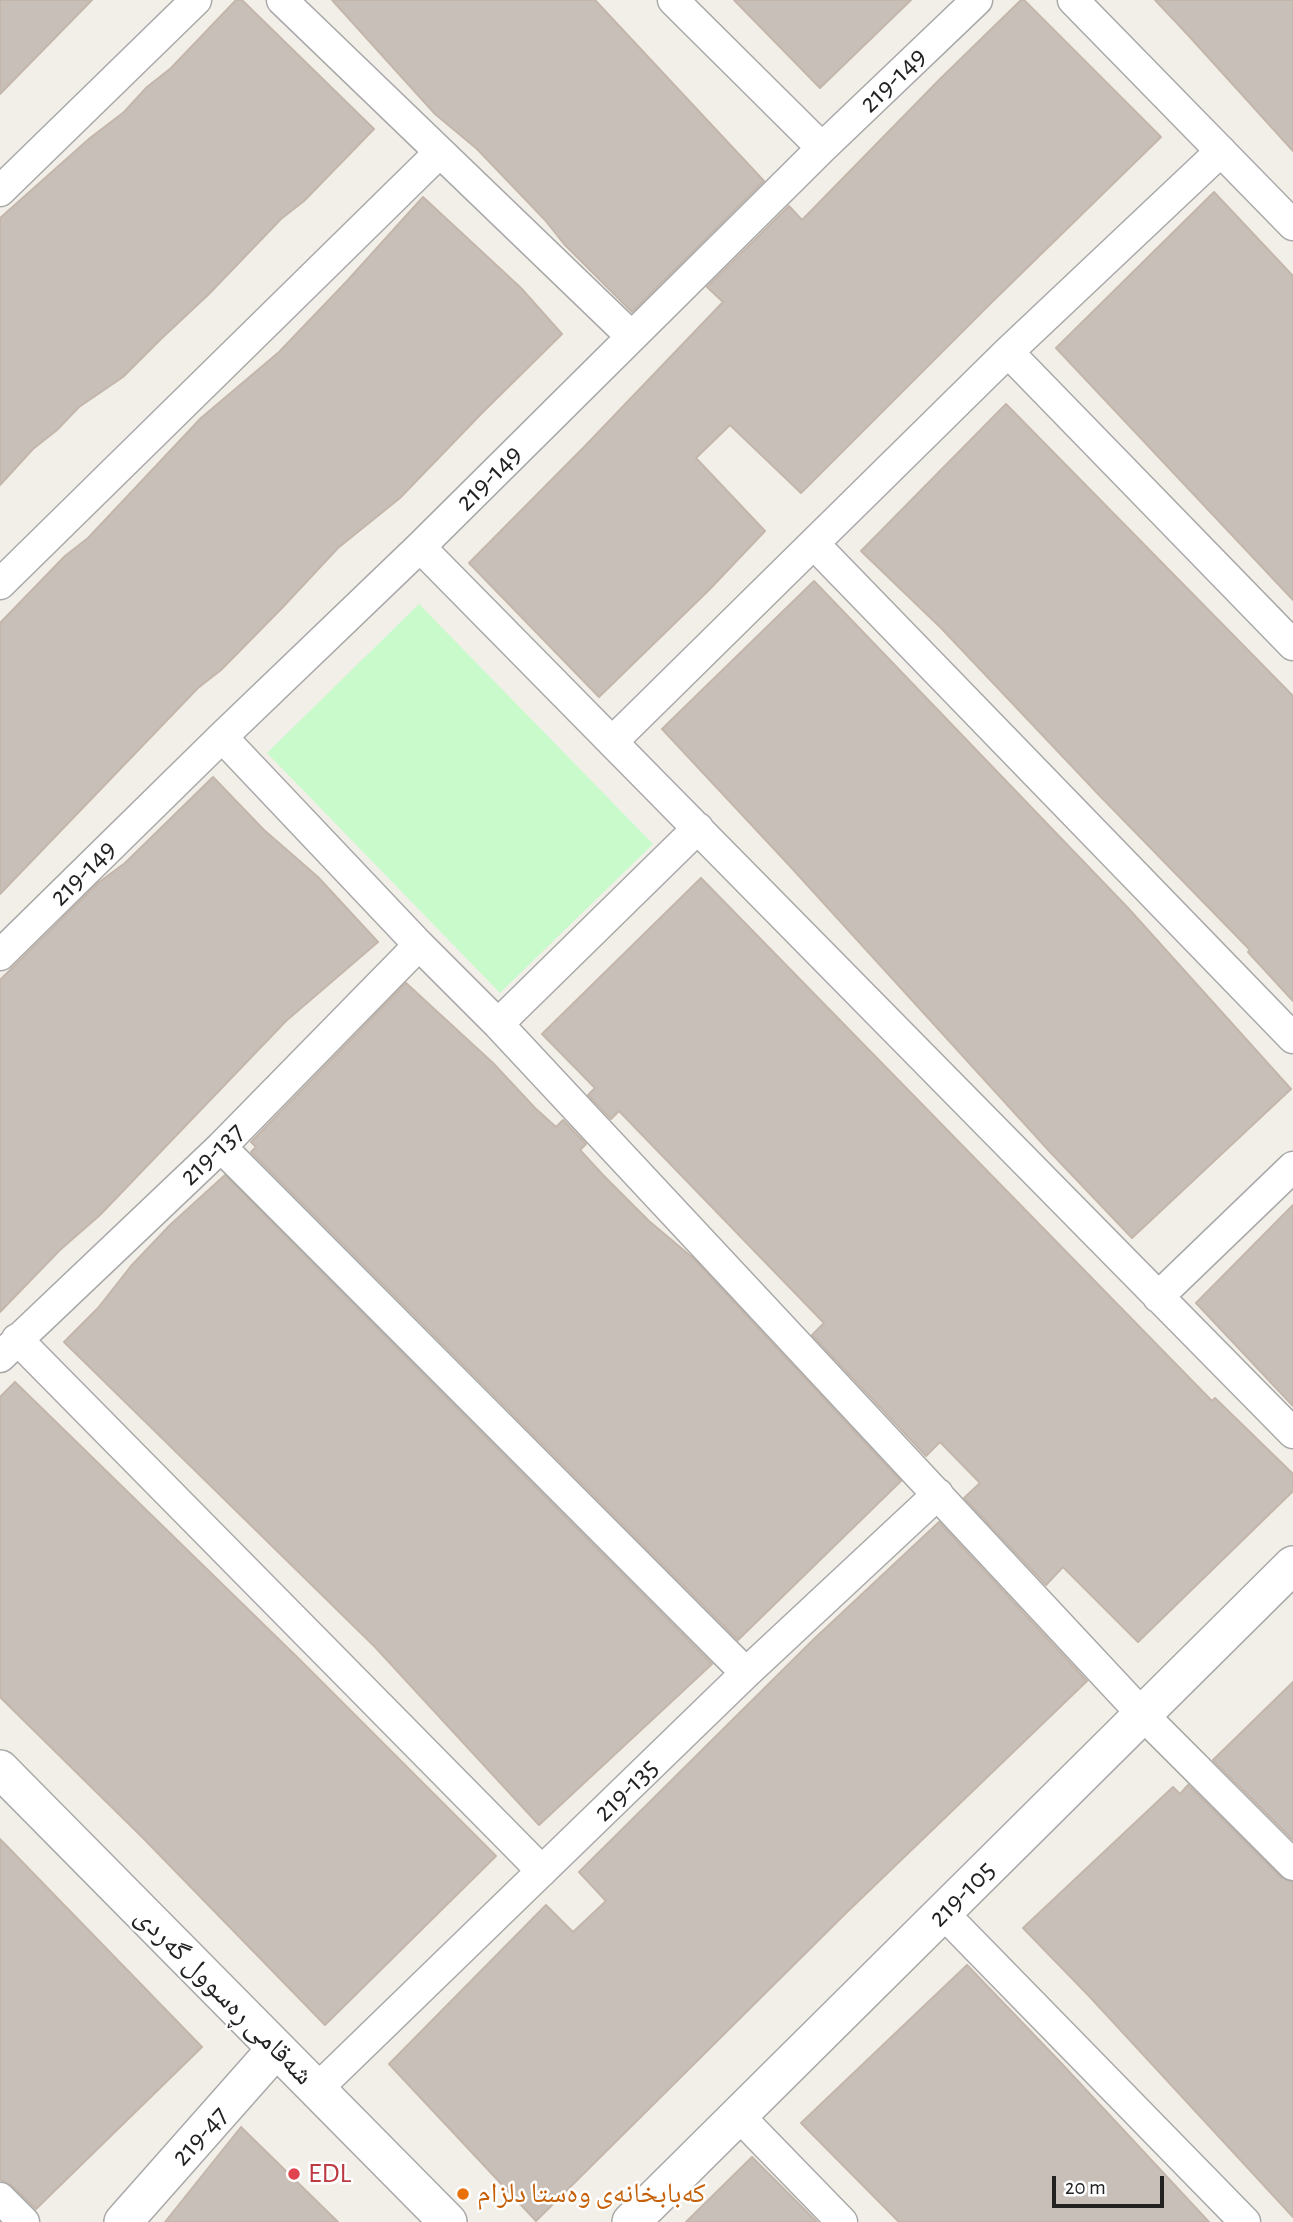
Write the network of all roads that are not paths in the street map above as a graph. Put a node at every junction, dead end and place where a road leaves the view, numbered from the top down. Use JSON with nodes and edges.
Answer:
{"nodes":[{"id":1,"x":196,"y":0,"type":"edge"},
{"id":2,"x":282,"y":0,"type":"edge"},
{"id":3,"x":673,"y":0,"type":"edge"},
{"id":4,"x":977,"y":0,"type":"edge"},
{"id":5,"x":1073,"y":0,"type":"edge"},
{"id":6,"x":822,"y":148,"type":"junction"},
{"id":7,"x":440,"y":152,"type":"junction"},
{"id":8,"x":1221,"y":152,"type":"junction"},
{"id":9,"x":0,"y":191,"type":"edge"},
{"id":10,"x":1293,"y":225,"type":"edge"},
{"id":11,"x":631,"y":336,"type":"junction"},
{"id":12,"x":1008,"y":352,"type":"junction"},
{"id":13,"x":814,"y":544,"type":"junction"},
{"id":14,"x":420,"y":547,"type":"junction"},
{"id":15,"x":0,"y":584,"type":"edge"},
{"id":16,"x":1293,"y":645,"type":"edge"},
{"id":17,"x":222,"y":737,"type":"junction"},
{"id":18,"x":612,"y":742,"type":"junction"},
{"id":19,"x":698,"y":828,"type":"junction"},
{"id":20,"x":3,"y":945,"type":"edge"},
{"id":21,"x":419,"y":945,"type":"junction"},
{"id":22,"x":498,"y":1024,"type":"junction"},
{"id":23,"x":1293,"y":1038,"type":"edge"},
{"id":24,"x":221,"y":1147,"type":"junction"},
{"id":25,"x":1293,"y":1167,"type":"edge"},
{"id":26,"x":1158,"y":1297,"type":"junction"},
{"id":27,"x":9,"y":1348,"type":"edge"},
{"id":28,"x":1293,"y":1433,"type":"edge"},
{"id":29,"x":938,"y":1494,"type":"junction"},
{"id":30,"x":1293,"y":1565,"type":"edge"},
{"id":31,"x":746,"y":1674,"type":"junction"},
{"id":32,"x":1143,"y":1715,"type":"junction"},
{"id":33,"x":0,"y":1769,"type":"edge"},
{"id":34,"x":1293,"y":1865,"type":"edge"},
{"id":35,"x":542,"y":1871,"type":"junction"},
{"id":36,"x":943,"y":1913,"type":"junction"},
{"id":37,"x":276,"y":2049,"type":"junction"},
{"id":38,"x":317,"y":2089,"type":"junction"},
{"id":39,"x":738,"y":2116,"type":"junction"},
{"id":40,"x":0,"y":2198,"type":"edge"},
{"id":41,"x":24,"y":2222,"type":"edge"},
{"id":42,"x":123,"y":2222,"type":"edge"},
{"id":43,"x":448,"y":2222,"type":"edge"},
{"id":44,"x":631,"y":2222,"type":"edge"},
{"id":45,"x":842,"y":2222,"type":"edge"},
{"id":46,"x":1245,"y":2222,"type":"edge"}],
"edges":[{"from":1,"to":9,"type":"street"},
{"from":2,"to":7,"type":"street"},
{"from":3,"to":6,"type":"street"},
{"from":4,"to":6,"type":"street","name":"219-149"},
{"from":5,"to":8,"type":"street"},
{"from":6,"to":11,"type":"street","name":"219-149"},
{"from":7,"to":11,"type":"street"},
{"from":7,"to":15,"type":"street"},
{"from":8,"to":10,"type":"street"},
{"from":8,"to":12,"type":"street"},
{"from":11,"to":14,"type":"street","name":"219-149"},
{"from":12,"to":13,"type":"street"},
{"from":12,"to":16,"type":"street"},
{"from":13,"to":18,"type":"street"},
{"from":13,"to":23,"type":"street"},
{"from":14,"to":17,"type":"street","name":"219-149"},
{"from":14,"to":18,"type":"street"},
{"from":17,"to":20,"type":"street","name":"219-149"},
{"from":17,"to":21,"type":"street"},
{"from":18,"to":19,"type":"street"},
{"from":19,"to":22,"type":"street"},
{"from":19,"to":26,"type":"street"},
{"from":21,"to":22,"type":"street"},
{"from":21,"to":24,"type":"street","name":"219-137"},
{"from":22,"to":29,"type":"street"},
{"from":24,"to":27,"type":"street","name":"219-137"},
{"from":24,"to":31,"type":"street"},
{"from":25,"to":26,"type":"street"},
{"from":26,"to":28,"type":"street"},
{"from":27,"to":35,"type":"street"},
{"from":29,"to":31,"type":"street","name":"219-135"},
{"from":29,"to":32,"type":"street"},
{"from":30,"to":32,"type":"street","name":"219-105"},
{"from":31,"to":35,"type":"street","name":"219-135"},
{"from":32,"to":34,"type":"street"},
{"from":32,"to":36,"type":"street","name":"219-105"},
{"from":33,"to":37,"type":"street","name":"شەقامی ڕەسوول گەردی"},
{"from":35,"to":38,"type":"street","name":"219-135"},
{"from":36,"to":39,"type":"street","name":"219-105"},
{"from":36,"to":46,"type":"street"},
{"from":37,"to":38,"type":"street","name":"شەقامی ڕەسوول گەردی"},
{"from":37,"to":42,"type":"street","name":"219-47"},
{"from":38,"to":43,"type":"street","name":"شەقامی ڕەسوول گەردی"},
{"from":39,"to":44,"type":"street","name":"219-105"},
{"from":39,"to":45,"type":"street"},
{"from":40,"to":41,"type":"street"}]}
